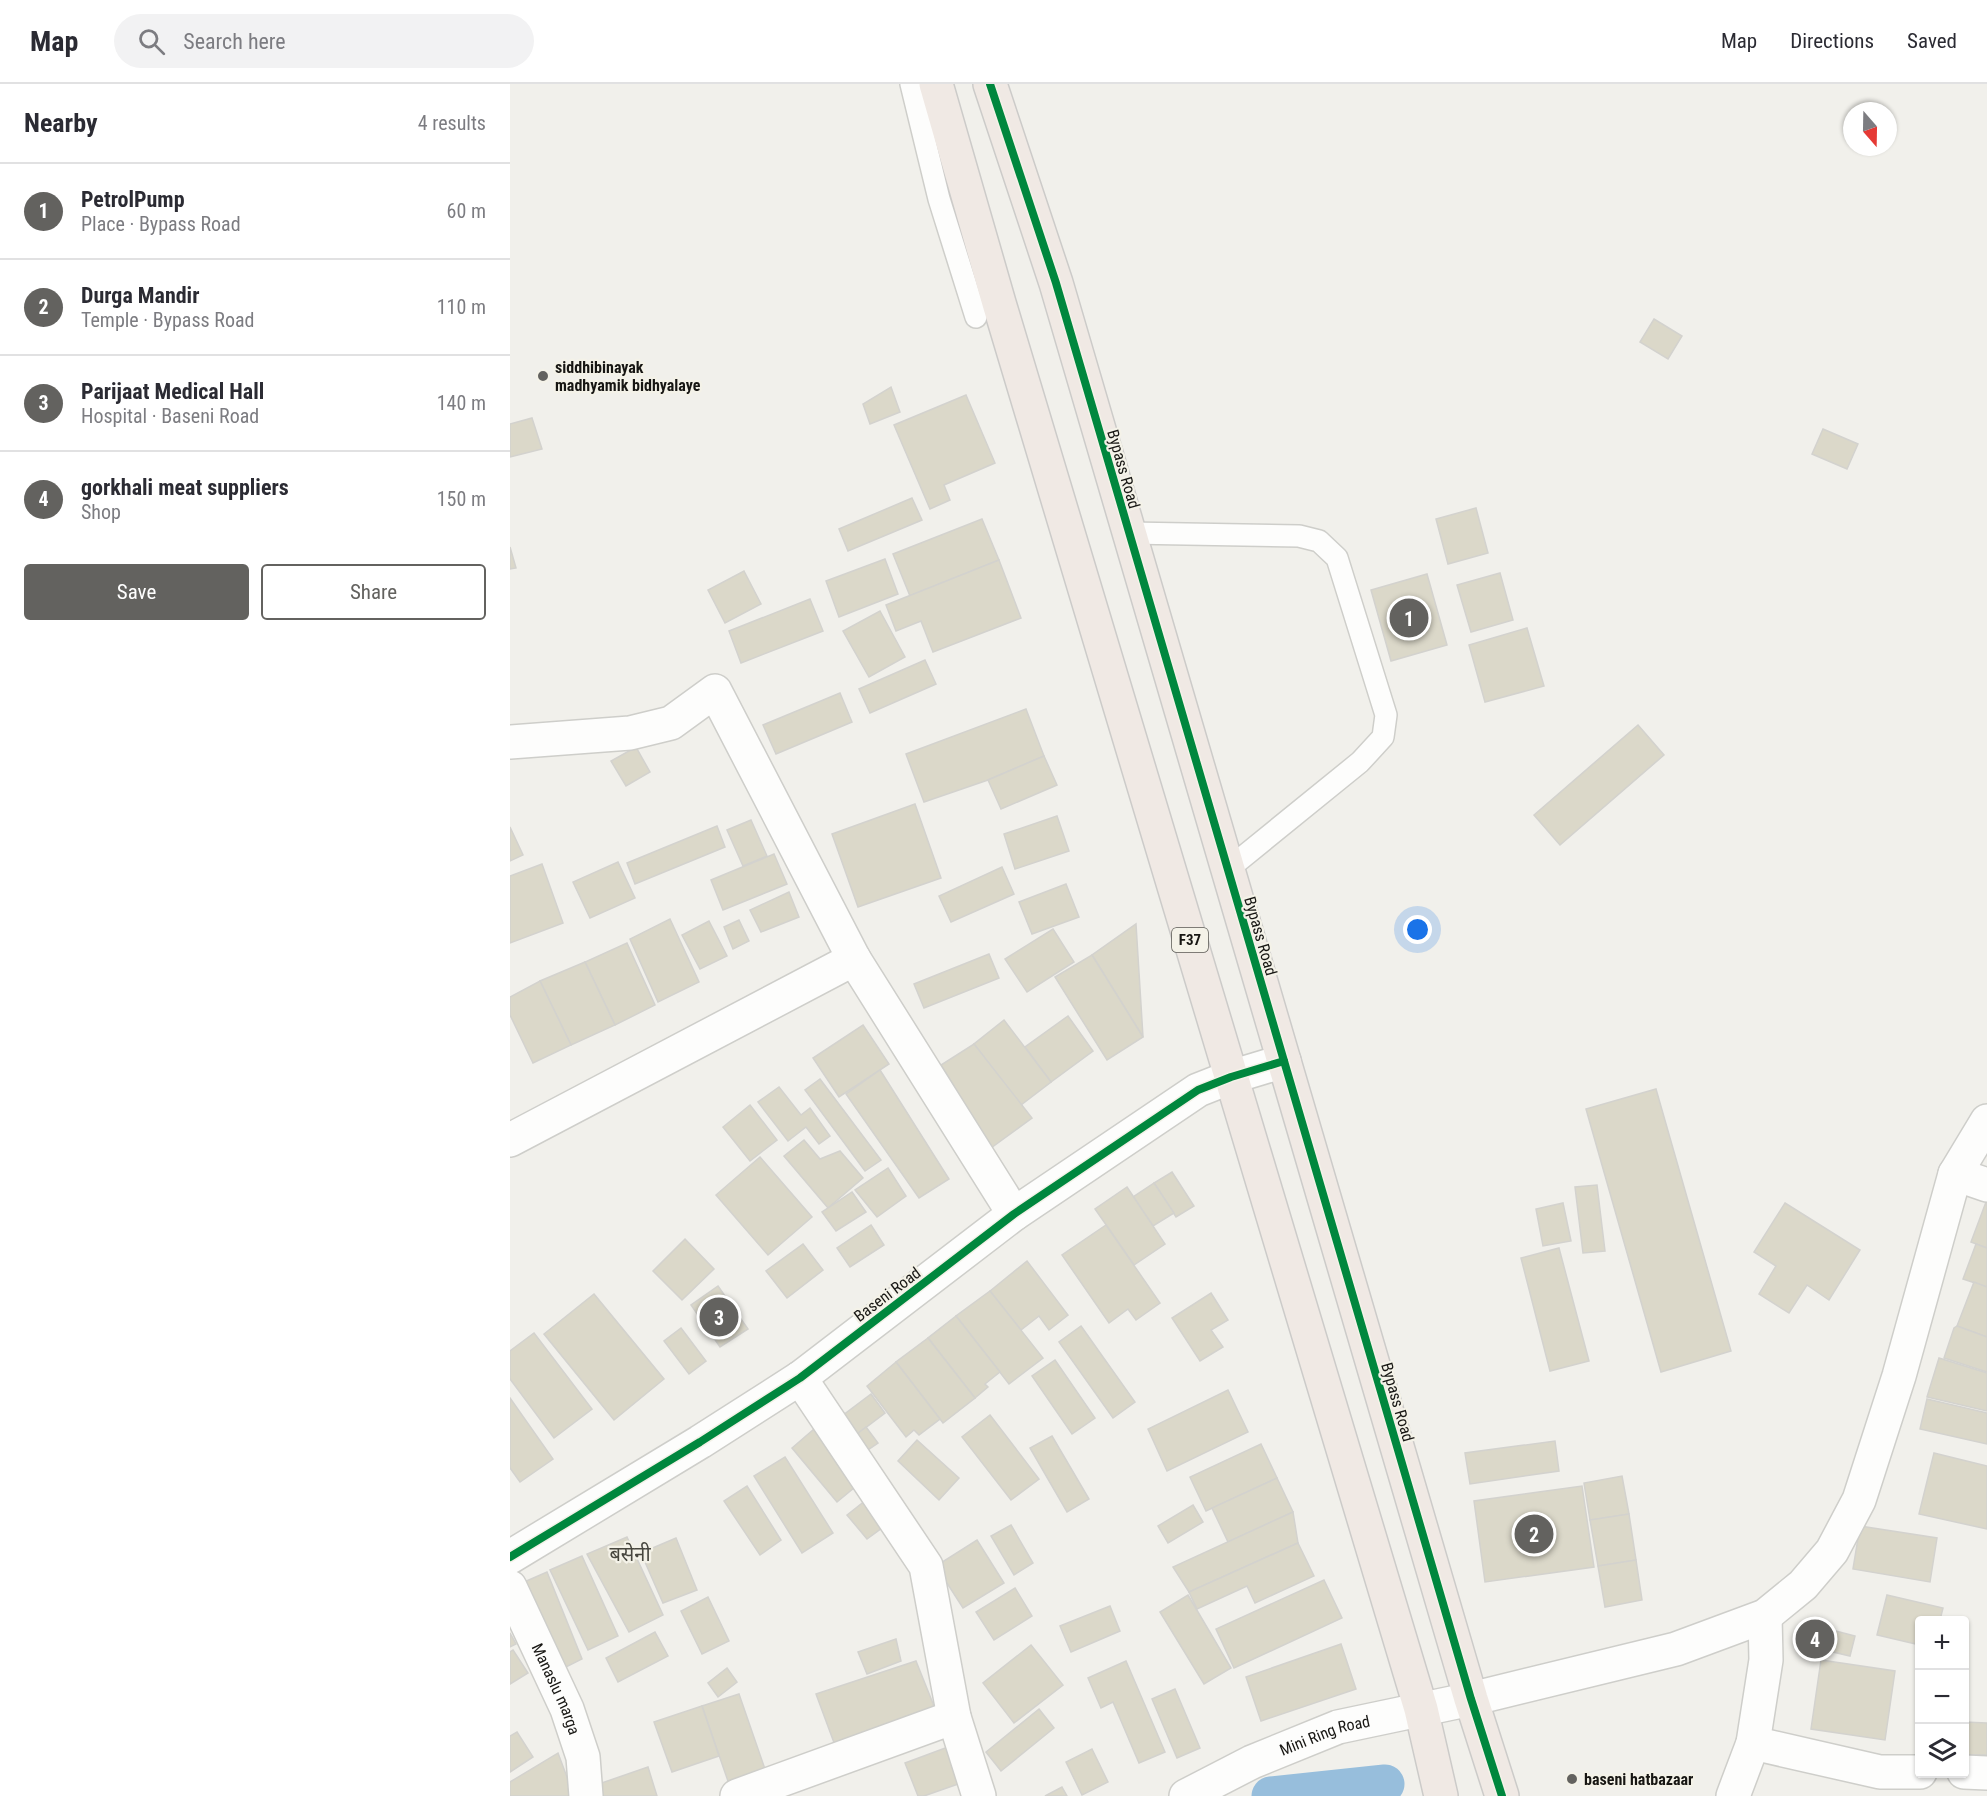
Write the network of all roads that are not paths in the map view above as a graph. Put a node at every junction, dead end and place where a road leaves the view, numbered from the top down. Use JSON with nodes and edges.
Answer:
{"nodes":[{"id":1,"x":911,"y":84,"type":"edge"},
{"id":2,"x":936,"y":84,"type":"edge"},
{"id":3,"x":990,"y":84,"type":"edge"},
{"id":4,"x":976,"y":317,"type":"dead end"},
{"id":5,"x":1129,"y":533,"type":"junction"},
{"id":6,"x":510,"y":742,"type":"edge"},
{"id":7,"x":1227,"y":870,"type":"junction"},
{"id":8,"x":854,"y":959,"type":"junction"},
{"id":9,"x":1284,"y":1062,"type":"junction"},
{"id":10,"x":1231,"y":1077,"type":"junction"},
{"id":11,"x":1987,"y":1121,"type":"edge"},
{"id":12,"x":510,"y":1140,"type":"edge"},
{"id":13,"x":1955,"y":1174,"type":"junction"},
{"id":14,"x":1987,"y":1185,"type":"edge"},
{"id":15,"x":1014,"y":1214,"type":"junction"},
{"id":16,"x":800,"y":1378,"type":"junction"},
{"id":17,"x":510,"y":1557,"type":"edge"},
{"id":18,"x":510,"y":1587,"type":"edge"},
{"id":19,"x":1766,"y":1616,"type":"junction"},
{"id":20,"x":1471,"y":1699,"type":"junction"},
{"id":21,"x":1421,"y":1709,"type":"junction"},
{"id":22,"x":954,"y":1717,"type":"junction"},
{"id":23,"x":1753,"y":1743,"type":"junction"},
{"id":24,"x":1915,"y":1772,"type":"edge"},
{"id":25,"x":1969,"y":1772,"type":"edge"},
{"id":26,"x":1987,"y":1773,"type":"edge"},
{"id":27,"x":586,"y":1796,"type":"edge"},
{"id":28,"x":737,"y":1796,"type":"edge"},
{"id":29,"x":979,"y":1796,"type":"edge"},
{"id":30,"x":1186,"y":1796,"type":"edge"},
{"id":31,"x":1441,"y":1796,"type":"edge"},
{"id":32,"x":1502,"y":1796,"type":"edge"},
{"id":33,"x":1733,"y":1796,"type":"edge"}],
"edges":[{"from":1,"to":4,"type":"lane"},
{"from":2,"to":10,"type":"highway","number":"F37"},
{"from":3,"to":5,"type":"highway","name":"Bypass Road"},
{"from":5,"to":7,"type":"highway","name":"Bypass Road"},
{"from":5,"to":7,"type":"lane"},
{"from":6,"to":8,"type":"street"},
{"from":7,"to":9,"type":"highway","name":"Bypass Road"},
{"from":8,"to":12,"type":"street"},
{"from":8,"to":15,"type":"street"},
{"from":9,"to":10,"type":"street","name":"Baseni Road"},
{"from":9,"to":20,"type":"highway","name":"Bypass Road"},
{"from":10,"to":15,"type":"street","name":"Baseni Road"},
{"from":10,"to":21,"type":"highway","number":"F37"},
{"from":11,"to":13,"type":"street","name":"Mini Ring Road"},
{"from":13,"to":14,"type":"street"},
{"from":13,"to":19,"type":"street","name":"Mini Ring Road"},
{"from":15,"to":16,"type":"street","name":"Baseni Road"},
{"from":16,"to":17,"type":"street","name":"Baseni Road"},
{"from":16,"to":22,"type":"street"},
{"from":18,"to":27,"type":"street","name":"Manaslu marga"},
{"from":19,"to":20,"type":"street","name":"Mini Ring Road"},
{"from":19,"to":23,"type":"street"},
{"from":20,"to":21,"type":"street","name":"Mini Ring Road"},
{"from":20,"to":32,"type":"highway","name":"Bypass Road"},
{"from":21,"to":30,"type":"street","name":"Mini Ring Road"},
{"from":21,"to":31,"type":"highway","number":"F37"},
{"from":22,"to":28,"type":"street"},
{"from":22,"to":29,"type":"street"},
{"from":23,"to":24,"type":"street"},
{"from":23,"to":33,"type":"street"},
{"from":25,"to":26,"type":"street"}]}
